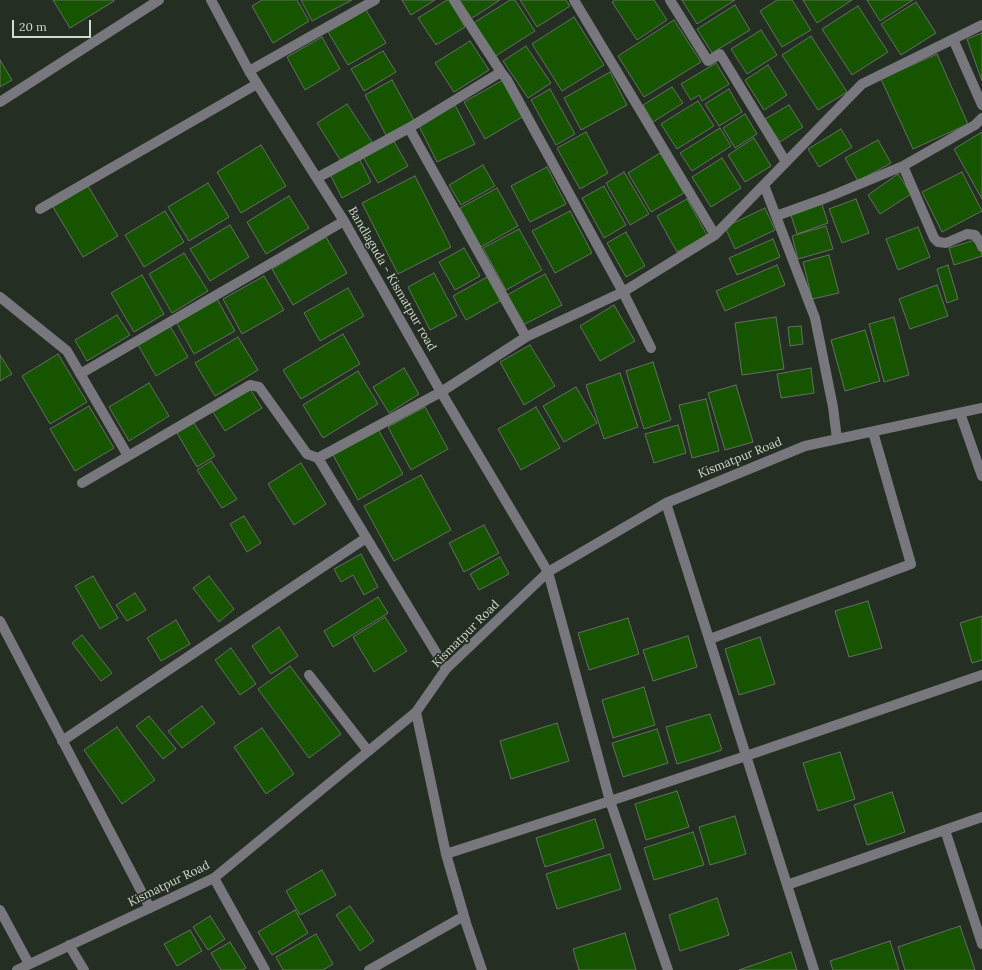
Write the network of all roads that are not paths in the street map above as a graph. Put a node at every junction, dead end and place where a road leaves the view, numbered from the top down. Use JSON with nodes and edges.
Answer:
{"nodes":[{"id":1,"x":159,"y":0,"type":"edge"},
{"id":2,"x":211,"y":0,"type":"edge"},
{"id":3,"x":375,"y":0,"type":"edge"},
{"id":4,"x":454,"y":0,"type":"edge"},
{"id":5,"x":574,"y":0,"type":"edge"},
{"id":6,"x":670,"y":0,"type":"edge"},
{"id":7,"x":982,"y":25,"type":"edge"},
{"id":8,"x":953,"y":39,"type":"junction"},
{"id":9,"x":249,"y":71,"type":"junction"},
{"id":10,"x":501,"y":72,"type":"junction"},
{"id":11,"x":257,"y":84,"type":"junction"},
{"id":12,"x":0,"y":102,"type":"edge"},
{"id":13,"x":982,"y":105,"type":"edge"},
{"id":14,"x":982,"y":118,"type":"edge"},
{"id":15,"x":409,"y":128,"type":"junction"},
{"id":16,"x":786,"y":162,"type":"junction"},
{"id":17,"x":903,"y":166,"type":"junction"},
{"id":18,"x":318,"y":178,"type":"junction"},
{"id":19,"x":764,"y":186,"type":"junction"},
{"id":20,"x":40,"y":209,"type":"dead end"},
{"id":21,"x":776,"y":216,"type":"junction"},
{"id":22,"x":344,"y":221,"type":"junction"},
{"id":23,"x":715,"y":235,"type":"junction"},
{"id":24,"x":982,"y":248,"type":"edge"},
{"id":25,"x":623,"y":292,"type":"junction"},
{"id":26,"x":0,"y":297,"type":"edge"},
{"id":27,"x":526,"y":337,"type":"junction"},
{"id":28,"x":651,"y":348,"type":"dead end"},
{"id":29,"x":80,"y":374,"type":"junction"},
{"id":30,"x":441,"y":392,"type":"junction"},
{"id":31,"x":982,"y":408,"type":"edge"},
{"id":32,"x":960,"y":414,"type":"junction"},
{"id":33,"x":873,"y":432,"type":"junction"},
{"id":34,"x":837,"y":439,"type":"junction"},
{"id":35,"x":128,"y":456,"type":"junction"},
{"id":36,"x":318,"y":458,"type":"junction"},
{"id":37,"x":982,"y":476,"type":"edge"},
{"id":38,"x":82,"y":483,"type":"dead end"},
{"id":39,"x":666,"y":502,"type":"junction"},
{"id":40,"x":366,"y":538,"type":"junction"},
{"id":41,"x":548,"y":572,"type":"junction"},
{"id":42,"x":0,"y":621,"type":"edge"},
{"id":43,"x":710,"y":639,"type":"junction"},
{"id":44,"x":446,"y":669,"type":"junction"},
{"id":45,"x":309,"y":675,"type":"dead end"},
{"id":46,"x":982,"y":675,"type":"edge"},
{"id":47,"x":416,"y":712,"type":"junction"},
{"id":48,"x":62,"y":741,"type":"junction"},
{"id":49,"x":368,"y":752,"type":"junction"},
{"id":50,"x":746,"y":756,"type":"junction"},
{"id":51,"x":610,"y":801,"type":"junction"},
{"id":52,"x":982,"y":816,"type":"edge"},
{"id":53,"x":945,"y":830,"type":"junction"},
{"id":54,"x":446,"y":854,"type":"junction"},
{"id":55,"x":214,"y":878,"type":"junction"},
{"id":56,"x":787,"y":885,"type":"junction"},
{"id":57,"x":150,"y":908,"type":"junction"},
{"id":58,"x":0,"y":910,"type":"edge"},
{"id":59,"x":464,"y":916,"type":"junction"},
{"id":60,"x":982,"y":944,"type":"edge"},
{"id":61,"x":69,"y":945,"type":"junction"},
{"id":62,"x":29,"y":964,"type":"junction"},
{"id":63,"x":17,"y":970,"type":"edge"},
{"id":64,"x":84,"y":970,"type":"edge"},
{"id":65,"x":265,"y":970,"type":"edge"},
{"id":66,"x":369,"y":970,"type":"edge"},
{"id":67,"x":482,"y":970,"type":"edge"},
{"id":68,"x":668,"y":970,"type":"edge"},
{"id":69,"x":814,"y":970,"type":"edge"}],
"edges":[{"from":1,"to":12,"type":"street"},
{"from":2,"to":9,"type":"street","name":"Bandlaguda - Kismatpur road"},
{"from":3,"to":9,"type":"street"},
{"from":4,"to":10,"type":"street"},
{"from":5,"to":23,"type":"street"},
{"from":6,"to":16,"type":"street"},
{"from":7,"to":8,"type":"street"},
{"from":8,"to":13,"type":"street"},
{"from":8,"to":16,"type":"street"},
{"from":9,"to":11,"type":"street","name":"Bandlaguda - Kismatpur road"},
{"from":10,"to":15,"type":"street"},
{"from":10,"to":25,"type":"street"},
{"from":11,"to":18,"type":"street","name":"Bandlaguda - Kismatpur road"},
{"from":11,"to":20,"type":"street"},
{"from":14,"to":17,"type":"street"},
{"from":15,"to":18,"type":"street"},
{"from":15,"to":27,"type":"street"},
{"from":16,"to":19,"type":"street"},
{"from":17,"to":21,"type":"street"},
{"from":17,"to":24,"type":"street"},
{"from":18,"to":22,"type":"street","name":"Bandlaguda - Kismatpur road"},
{"from":19,"to":21,"type":"street"},
{"from":19,"to":23,"type":"street"},
{"from":21,"to":34,"type":"street"},
{"from":22,"to":29,"type":"street"},
{"from":22,"to":30,"type":"street","name":"Bandlaguda - Kismatpur road"},
{"from":23,"to":25,"type":"street"},
{"from":25,"to":27,"type":"street"},
{"from":25,"to":28,"type":"street"},
{"from":26,"to":29,"type":"street"},
{"from":27,"to":30,"type":"street"},
{"from":29,"to":35,"type":"street"},
{"from":30,"to":36,"type":"street"},
{"from":30,"to":41,"type":"street","name":"Bandlaguda - Kismatpur road"},
{"from":31,"to":32,"type":"street","name":"Kismatpur Road"},
{"from":32,"to":33,"type":"street","name":"Kismatpur Road"},
{"from":32,"to":37,"type":"street"},
{"from":33,"to":34,"type":"street","name":"Kismatpur Road"},
{"from":33,"to":43,"type":"street"},
{"from":34,"to":39,"type":"street","name":"Kismatpur Road"},
{"from":35,"to":36,"type":"street"},
{"from":35,"to":38,"type":"street"},
{"from":36,"to":40,"type":"street"},
{"from":39,"to":41,"type":"street","name":"Kismatpur Road"},
{"from":39,"to":43,"type":"street"},
{"from":40,"to":44,"type":"street"},
{"from":40,"to":48,"type":"street"},
{"from":41,"to":44,"type":"street","name":"Kismatpur Road"},
{"from":41,"to":51,"type":"street","name":"Bandlaguda - Kismatpur road"},
{"from":42,"to":48,"type":"street"},
{"from":43,"to":50,"type":"street"},
{"from":44,"to":47,"type":"street","name":"Kismatpur Road"},
{"from":45,"to":49,"type":"street"},
{"from":46,"to":50,"type":"street"},
{"from":47,"to":49,"type":"street","name":"Kismatpur Road"},
{"from":47,"to":54,"type":"street"},
{"from":48,"to":57,"type":"street"},
{"from":49,"to":55,"type":"street","name":"Kismatpur Road"},
{"from":50,"to":51,"type":"street"},
{"from":50,"to":56,"type":"street"},
{"from":51,"to":54,"type":"street"},
{"from":51,"to":68,"type":"street","name":"Bandlaguda - Kismatpur road"},
{"from":52,"to":53,"type":"street"},
{"from":53,"to":56,"type":"street"},
{"from":53,"to":60,"type":"street"},
{"from":54,"to":59,"type":"street"},
{"from":55,"to":57,"type":"street","name":"Kismatpur Road"},
{"from":55,"to":65,"type":"street"},
{"from":56,"to":69,"type":"street"},
{"from":57,"to":61,"type":"street","name":"Kismatpur Road"},
{"from":58,"to":62,"type":"street"},
{"from":59,"to":66,"type":"street"},
{"from":59,"to":67,"type":"street"},
{"from":61,"to":62,"type":"street","name":"Kismatpur Road"},
{"from":61,"to":64,"type":"street"},
{"from":62,"to":63,"type":"street","name":"Kismatpur Road"}]}
